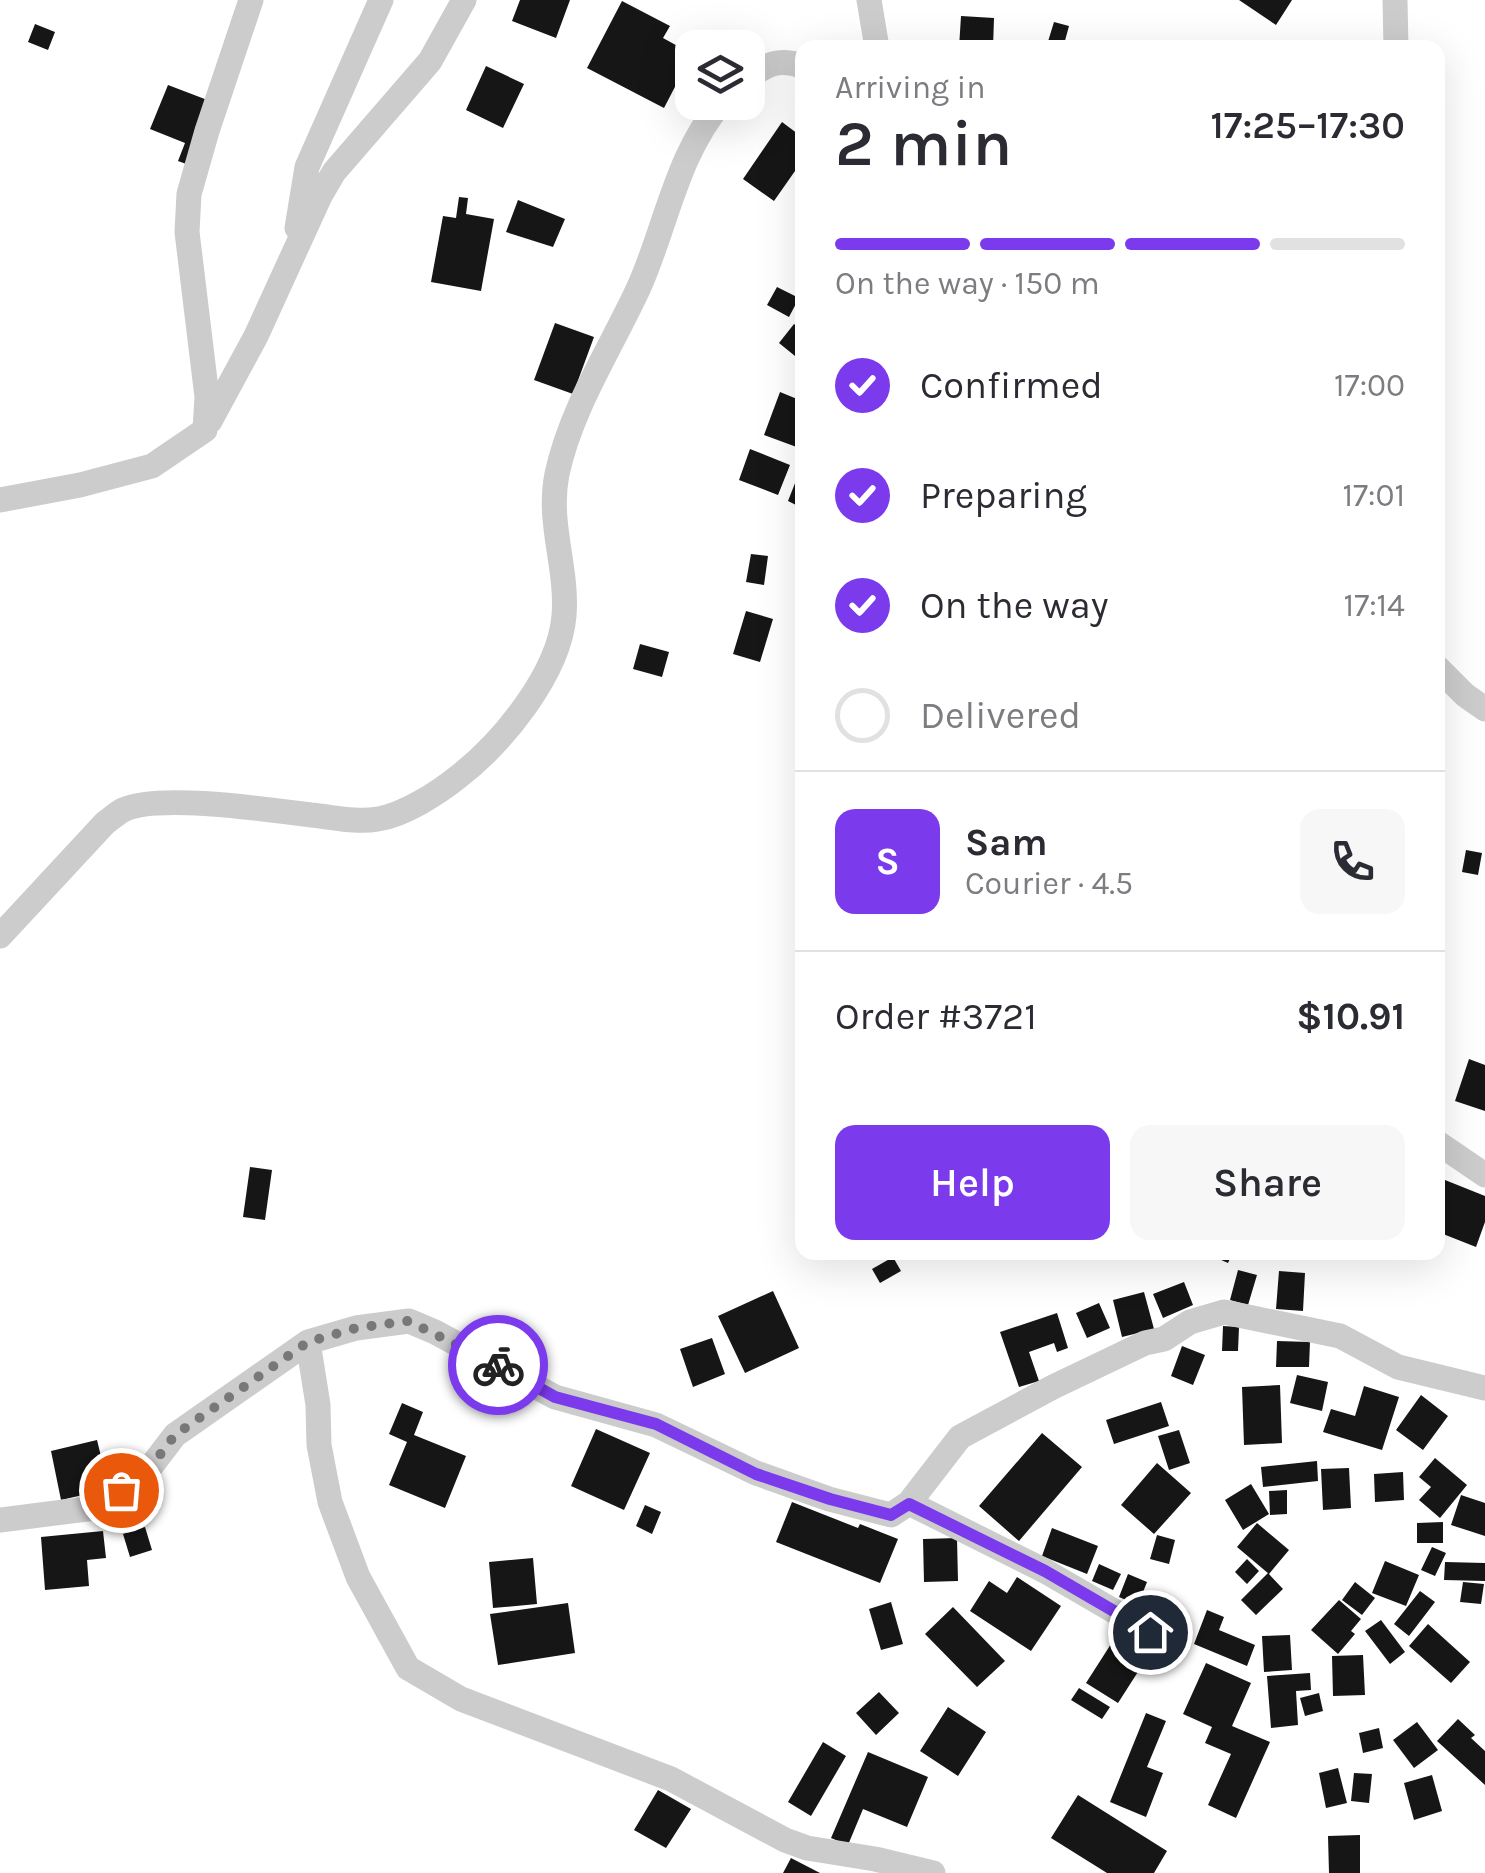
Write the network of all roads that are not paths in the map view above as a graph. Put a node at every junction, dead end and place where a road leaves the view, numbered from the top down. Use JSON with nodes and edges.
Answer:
{"nodes":[{"id":1,"x":251,"y":0,"type":"edge"},
{"id":2,"x":381,"y":0,"type":"edge"},
{"id":3,"x":464,"y":0,"type":"edge"},
{"id":4,"x":868,"y":0,"type":"edge"},
{"id":5,"x":1395,"y":0,"type":"edge"},
{"id":6,"x":876,"y":40,"type":"edge"},
{"id":7,"x":1396,"y":40,"type":"edge"},
{"id":8,"x":795,"y":64,"type":"edge"},
{"id":9,"x":765,"y":66,"type":"edge"},
{"id":10,"x":707,"y":120,"type":"edge"},
{"id":11,"x":296,"y":250,"type":"junction"},
{"id":12,"x":206,"y":430,"type":"junction"},
{"id":13,"x":0,"y":500,"type":"edge"},
{"id":14,"x":1445,"y":676,"type":"edge"},
{"id":15,"x":1485,"y":709,"type":"edge"},
{"id":16,"x":0,"y":936,"type":"edge"},
{"id":17,"x":1445,"y":1148,"type":"edge"},
{"id":18,"x":1485,"y":1175,"type":"edge"},
{"id":19,"x":308,"y":1342,"type":"junction"},
{"id":20,"x":1485,"y":1388,"type":"edge"},
{"id":21,"x":909,"y":1504,"type":"junction"},
{"id":22,"x":0,"y":1520,"type":"edge"},
{"id":23,"x":1150,"y":1632,"type":"dead end"},
{"id":24,"x":933,"y":1873,"type":"edge"}],
"edges":[{"from":1,"to":12,"type":"street"},
{"from":2,"to":11,"type":"street"},
{"from":3,"to":11,"type":"street"},
{"from":4,"to":6,"type":"street"},
{"from":5,"to":7,"type":"street"},
{"from":8,"to":9,"type":"street"},
{"from":10,"to":16,"type":"street"},
{"from":11,"to":12,"type":"street"},
{"from":12,"to":13,"type":"street"},
{"from":14,"to":15,"type":"street"},
{"from":17,"to":18,"type":"street"},
{"from":19,"to":21,"type":"street"},
{"from":19,"to":22,"type":"street"},
{"from":19,"to":24,"type":"street"},
{"from":20,"to":21,"type":"street"},
{"from":21,"to":23,"type":"street"}]}
